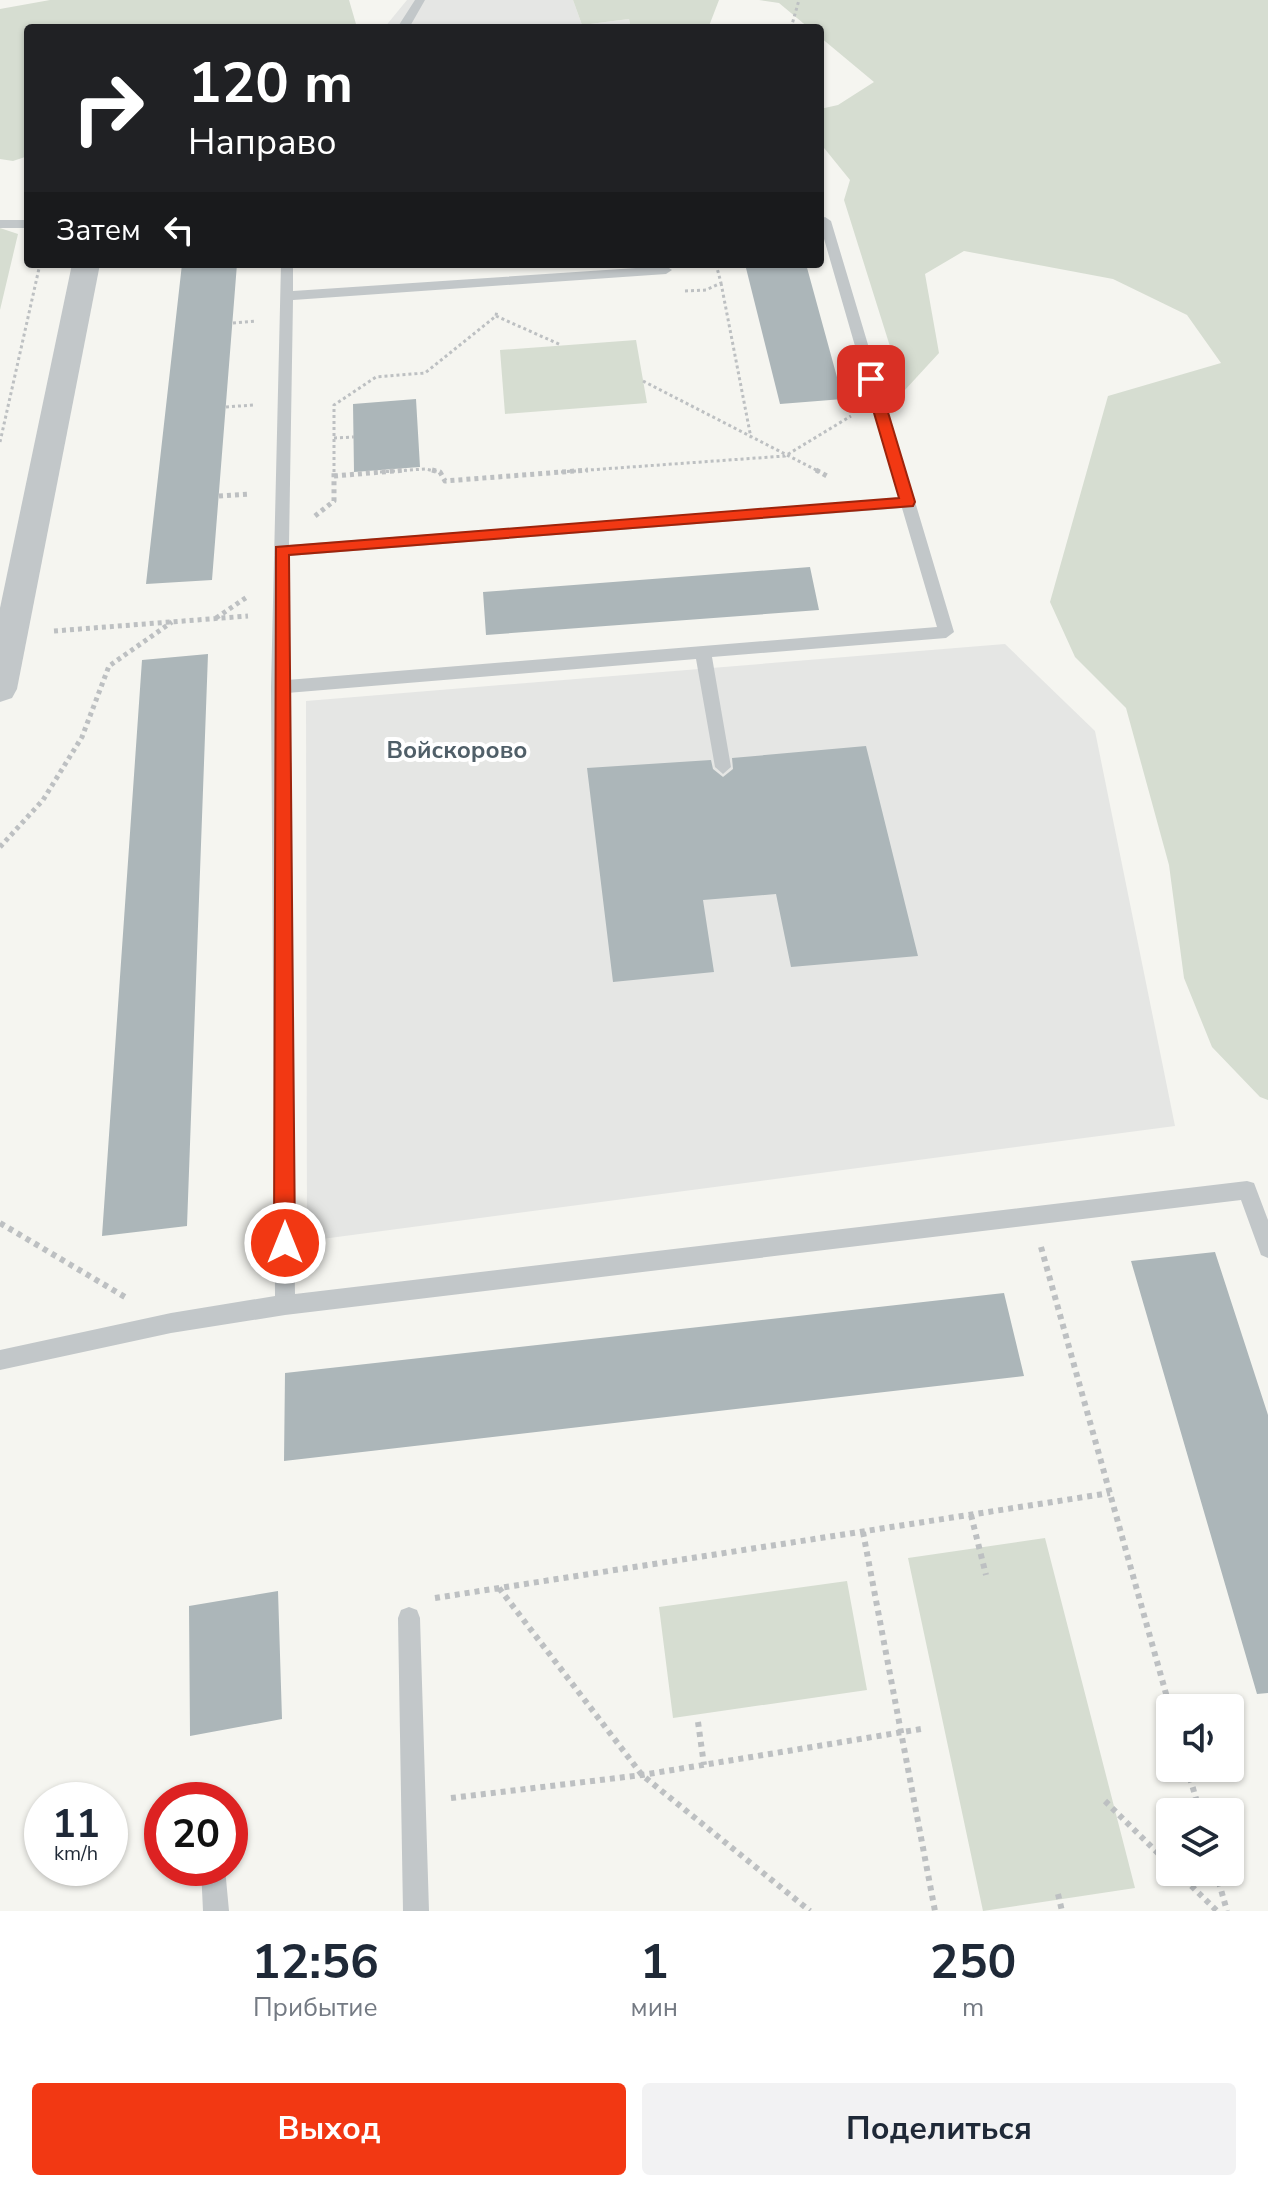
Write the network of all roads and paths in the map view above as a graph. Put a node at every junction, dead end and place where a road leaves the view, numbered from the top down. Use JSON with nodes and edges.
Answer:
{"nodes":[{"id":1,"x":420,"y":0,"type":"edge"},
{"id":2,"x":799,"y":0,"type":"edge"},
{"id":3,"x":410,"y":24,"type":"edge"},
{"id":4,"x":792,"y":24,"type":"edge"},
{"id":5,"x":825,"y":221,"type":"dead end"},
{"id":6,"x":0,"y":224,"type":"edge"},
{"id":7,"x":24,"y":224,"type":"edge"},
{"id":8,"x":39,"y":268,"type":"edge"},
{"id":9,"x":85,"y":268,"type":"edge"},
{"id":10,"x":287,"y":268,"type":"edge"},
{"id":11,"x":666,"y":270,"type":"dead end"},
{"id":12,"x":500,"y":281,"type":"junction"},
{"id":13,"x":721,"y":283,"type":"dead end"},
{"id":14,"x":287,"y":296,"type":"junction"},
{"id":15,"x":496,"y":316,"type":"junction"},
{"id":16,"x":561,"y":345,"type":"dead end"},
{"id":17,"x":643,"y":381,"type":"dead end"},
{"id":18,"x":877,"y":399,"type":"junction"},
{"id":19,"x":354,"y":437,"type":"dead end"},
{"id":20,"x":334,"y":438,"type":"junction"},
{"id":21,"x":752,"y":439,"type":"junction"},
{"id":22,"x":0,"y":442,"type":"edge"},
{"id":23,"x":785,"y":456,"type":"junction"},
{"id":24,"x":334,"y":476,"type":"junction"},
{"id":25,"x":834,"y":478,"type":"dead end"},
{"id":26,"x":908,"y":502,"type":"junction"},
{"id":27,"x":282,"y":546,"type":"junction"},
{"id":28,"x":281,"y":613,"type":"junction"},
{"id":29,"x":172,"y":622,"type":"junction"},
{"id":30,"x":9,"y":623,"type":"edge"},
{"id":31,"x":703,"y":653,"type":"junction"},
{"id":32,"x":279,"y":687,"type":"junction"},
{"id":33,"x":0,"y":689,"type":"edge"},
{"id":34,"x":723,"y":767,"type":"dead end"},
{"id":35,"x":0,"y":847,"type":"edge"},
{"id":36,"x":1032,"y":1215,"type":"junction"},
{"id":37,"x":0,"y":1223,"type":"edge"},
{"id":38,"x":1268,"y":1248,"type":"edge"},
{"id":39,"x":285,"y":1305,"type":"junction"},
{"id":40,"x":171,"y":1323,"type":"junction"},
{"id":41,"x":0,"y":1360,"type":"edge"},
{"id":42,"x":1110,"y":1493,"type":"junction"},
{"id":43,"x":971,"y":1515,"type":"junction"},
{"id":44,"x":863,"y":1532,"type":"junction"},
{"id":45,"x":986,"y":1575,"type":"dead end"},
{"id":46,"x":499,"y":1588,"type":"junction"},
{"id":47,"x":409,"y":1618,"type":"joint"},
{"id":48,"x":1166,"y":1694,"type":"edge"},
{"id":49,"x":698,"y":1722,"type":"dead end"},
{"id":50,"x":921,"y":1729,"type":"dead end"},
{"id":51,"x":901,"y":1732,"type":"junction"},
{"id":52,"x":704,"y":1765,"type":"junction"},
{"id":53,"x":642,"y":1775,"type":"junction"},
{"id":54,"x":1105,"y":1801,"type":"dead end"},
{"id":55,"x":413,"y":1803,"type":"junction"},
{"id":56,"x":1156,"y":1851,"type":"edge"},
{"id":57,"x":214,"y":1886,"type":"edge"},
{"id":58,"x":1191,"y":1886,"type":"edge"},
{"id":59,"x":1220,"y":1886,"type":"edge"},
{"id":60,"x":1058,"y":1894,"type":"dead end"},
{"id":61,"x":216,"y":1911,"type":"edge"},
{"id":62,"x":416,"y":1911,"type":"edge"},
{"id":63,"x":810,"y":1911,"type":"edge"},
{"id":64,"x":935,"y":1911,"type":"edge"},
{"id":65,"x":1062,"y":1911,"type":"edge"},
{"id":66,"x":1217,"y":1911,"type":"edge"},
{"id":67,"x":1227,"y":1911,"type":"edge"}],
"edges":[{"from":1,"to":3,"type":"lane"},
{"from":2,"to":4,"type":"path"},
{"from":5,"to":18,"type":"lane"},
{"from":6,"to":7,"type":"lane"},
{"from":8,"to":22,"type":"path"},
{"from":9,"to":30,"type":"street"},
{"from":10,"to":14,"type":"lane"},
{"from":11,"to":12,"type":"lane"},
{"from":12,"to":14,"type":"lane"},
{"from":12,"to":15,"type":"path"},
{"from":13,"to":21,"type":"path"},
{"from":14,"to":27,"type":"lane"},
{"from":15,"to":16,"type":"path"},
{"from":15,"to":20,"type":"path"},
{"from":17,"to":21,"type":"path"},
{"from":18,"to":23,"type":"path"},
{"from":18,"to":26,"type":"lane"},
{"from":19,"to":20,"type":"path"},
{"from":20,"to":24,"type":"path"},
{"from":21,"to":23,"type":"path"},
{"from":23,"to":24,"type":"path"},
{"from":23,"to":25,"type":"path"},
{"from":24,"to":27,"type":"path"},
{"from":26,"to":27,"type":"lane"},
{"from":26,"to":31,"type":"lane"},
{"from":27,"to":28,"type":"lane"},
{"from":28,"to":29,"type":"path"},
{"from":28,"to":32,"type":"lane"},
{"from":29,"to":30,"type":"path"},
{"from":29,"to":35,"type":"path"},
{"from":30,"to":33,"type":"street"},
{"from":31,"to":32,"type":"lane"},
{"from":31,"to":34,"type":"lane"},
{"from":32,"to":39,"type":"lane"},
{"from":36,"to":38,"type":"lane"},
{"from":36,"to":39,"type":"lane"},
{"from":36,"to":42,"type":"path"},
{"from":37,"to":40,"type":"path"},
{"from":39,"to":40,"type":"lane"},
{"from":40,"to":41,"type":"lane"},
{"from":42,"to":43,"type":"path"},
{"from":42,"to":48,"type":"path"},
{"from":43,"to":44,"type":"path"},
{"from":43,"to":45,"type":"path"},
{"from":44,"to":46,"type":"path"},
{"from":44,"to":51,"type":"path"},
{"from":46,"to":47,"type":"path"},
{"from":46,"to":53,"type":"path"},
{"from":47,"to":55,"type":"lane"},
{"from":49,"to":52,"type":"path"},
{"from":50,"to":51,"type":"path"},
{"from":51,"to":52,"type":"path"},
{"from":51,"to":64,"type":"path"},
{"from":52,"to":53,"type":"path"},
{"from":53,"to":55,"type":"path"},
{"from":53,"to":63,"type":"path"},
{"from":54,"to":56,"type":"path"},
{"from":55,"to":62,"type":"lane"},
{"from":57,"to":61,"type":"lane"},
{"from":58,"to":66,"type":"path"},
{"from":59,"to":67,"type":"path"},
{"from":60,"to":65,"type":"path"}]}
